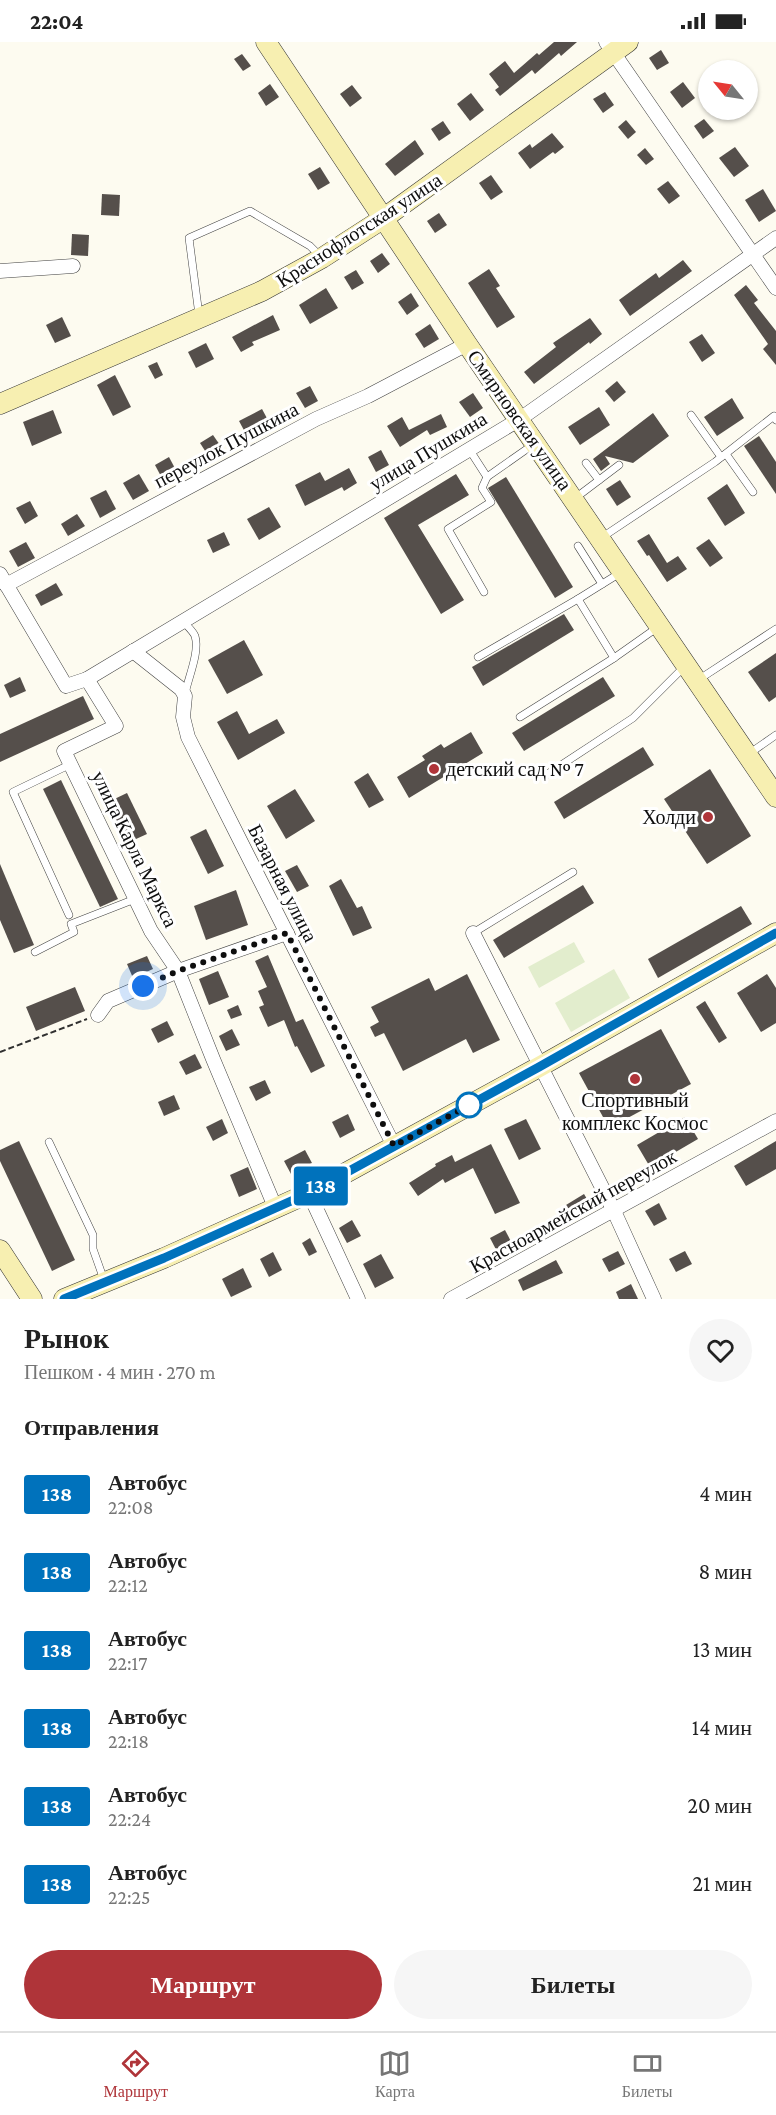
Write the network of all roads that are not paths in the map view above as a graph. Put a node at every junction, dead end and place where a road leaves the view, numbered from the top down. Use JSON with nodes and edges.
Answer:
{"nodes":[{"id":1,"x":266,"y":42,"type":"edge"},
{"id":2,"x":616,"y":45,"type":"edge"},
{"id":3,"x":384,"y":218,"type":"junction"},
{"id":4,"x":776,"y":238,"type":"edge"},
{"id":5,"x":754,"y":255,"type":"junction"},
{"id":6,"x":322,"y":258,"type":"junction"},
{"id":7,"x":73,"y":266,"type":"dead end"},
{"id":8,"x":0,"y":271,"type":"edge"},
{"id":9,"x":776,"y":288,"type":"edge"},
{"id":10,"x":200,"y":319,"type":"junction"},
{"id":11,"x":467,"y":344,"type":"junction"},
{"id":12,"x":0,"y":404,"type":"edge"},
{"id":13,"x":691,"y":415,"type":"dead end"},
{"id":14,"x":520,"y":419,"type":"junction"},
{"id":15,"x":776,"y":420,"type":"edge"},
{"id":16,"x":536,"y":442,"type":"junction"},
{"id":17,"x":469,"y":449,"type":"junction"},
{"id":18,"x":723,"y":455,"type":"junction"},
{"id":19,"x":586,"y":463,"type":"dead end"},
{"id":20,"x":619,"y":465,"type":"dead end"},
{"id":21,"x":487,"y":477,"type":"junction"},
{"id":22,"x":599,"y":480,"type":"junction"},
{"id":23,"x":753,"y":492,"type":"dead end"},
{"id":24,"x":574,"y":499,"type":"junction"},
{"id":25,"x":600,"y":538,"type":"junction"},
{"id":26,"x":578,"y":546,"type":"dead end"},
{"id":27,"x":623,"y":571,"type":"junction"},
{"id":28,"x":3,"y":580,"type":"edge"},
{"id":29,"x":602,"y":584,"type":"junction"},
{"id":30,"x":484,"y":592,"type":"dead end"},
{"id":31,"x":578,"y":599,"type":"junction"},
{"id":32,"x":183,"y":620,"type":"junction"},
{"id":33,"x":660,"y":626,"type":"junction"},
{"id":34,"x":776,"y":629,"type":"edge"},
{"id":35,"x":133,"y":651,"type":"junction"},
{"id":36,"x":478,"y":657,"type":"dead end"},
{"id":37,"x":614,"y":658,"type":"junction"},
{"id":38,"x":692,"y":673,"type":"junction"},
{"id":39,"x":87,"y":679,"type":"junction"},
{"id":40,"x":185,"y":696,"type":"junction"},
{"id":41,"x":520,"y":717,"type":"dead end"},
{"id":42,"x":776,"y":735,"type":"edge"},
{"id":43,"x":748,"y":755,"type":"junction"},
{"id":44,"x":70,"y":764,"type":"junction"},
{"id":45,"x":546,"y":775,"type":"dead end"},
{"id":46,"x":776,"y":797,"type":"edge"},
{"id":47,"x":573,"y":872,"type":"dead end"},
{"id":48,"x":135,"y":898,"type":"junction"},
{"id":49,"x":69,"y":915,"type":"dead end"},
{"id":50,"x":287,"y":933,"type":"junction"},
{"id":51,"x":474,"y":933,"type":"joint"},
{"id":52,"x":776,"y":933,"type":"edge"},
{"id":53,"x":35,"y":952,"type":"dead end"},
{"id":54,"x":178,"y":971,"type":"junction"},
{"id":55,"x":98,"y":1015,"type":"road end"},
{"id":56,"x":539,"y":1067,"type":"junction"},
{"id":57,"x":776,"y":1121,"type":"edge"},
{"id":58,"x":49,"y":1142,"type":"dead end"},
{"id":59,"x":394,"y":1146,"type":"junction"},
{"id":60,"x":309,"y":1193,"type":"junction"},
{"id":61,"x":275,"y":1207,"type":"junction"},
{"id":62,"x":614,"y":1211,"type":"junction"},
{"id":63,"x":0,"y":1250,"type":"edge"},
{"id":64,"x":105,"y":1282,"type":"junction"},
{"id":65,"x":32,"y":1299,"type":"edge"},
{"id":66,"x":64,"y":1299,"type":"edge"},
{"id":67,"x":358,"y":1299,"type":"edge"},
{"id":68,"x":451,"y":1299,"type":"edge"},
{"id":69,"x":654,"y":1299,"type":"edge"}],
"edges":[{"from":1,"to":3,"type":"street","name":"Смирновская улица"},
{"from":2,"to":3,"type":"street","name":"Краснофлотская улица"},
{"from":2,"to":5,"type":"street"},
{"from":3,"to":6,"type":"street","name":"Краснофлотская улица"},
{"from":3,"to":11,"type":"street","name":"Смирновская улица"},
{"from":4,"to":5,"type":"street","name":"улица Пушкина"},
{"from":5,"to":9,"type":"street"},
{"from":5,"to":14,"type":"street","name":"улица Пушкина"},
{"from":6,"to":10,"type":"street","name":"Краснофлотская улица"},
{"from":6,"to":10,"type":"lane"},
{"from":7,"to":8,"type":"street"},
{"from":10,"to":12,"type":"street","name":"Краснофлотская улица"},
{"from":11,"to":14,"type":"street","name":"Смирновская улица"},
{"from":11,"to":28,"type":"street","name":"переулок Пушкина"},
{"from":13,"to":18,"type":"lane"},
{"from":14,"to":16,"type":"street","name":"Смирновская улица"},
{"from":14,"to":17,"type":"street","name":"улица Пушкина"},
{"from":15,"to":18,"type":"lane"},
{"from":16,"to":21,"type":"lane"},
{"from":16,"to":24,"type":"street","name":"Смирновская улица"},
{"from":17,"to":21,"type":"lane"},
{"from":17,"to":32,"type":"street","name":"улица Пушкина"},
{"from":18,"to":23,"type":"lane"},
{"from":18,"to":25,"type":"lane"},
{"from":19,"to":22,"type":"lane"},
{"from":20,"to":22,"type":"lane"},
{"from":21,"to":30,"type":"lane"},
{"from":22,"to":24,"type":"lane"},
{"from":24,"to":25,"type":"street","name":"Смирновская улица"},
{"from":25,"to":27,"type":"street","name":"Смирновская улица"},
{"from":26,"to":29,"type":"lane"},
{"from":27,"to":29,"type":"lane"},
{"from":27,"to":33,"type":"street","name":"Смирновская улица"},
{"from":28,"to":39,"type":"street"},
{"from":29,"to":31,"type":"lane"},
{"from":31,"to":36,"type":"lane"},
{"from":31,"to":37,"type":"lane"},
{"from":32,"to":35,"type":"street","name":"улица Пушкина"},
{"from":32,"to":40,"type":"lane"},
{"from":33,"to":37,"type":"lane"},
{"from":33,"to":38,"type":"street","name":"Смирновская улица"},
{"from":34,"to":38,"type":"lane"},
{"from":35,"to":39,"type":"street","name":"улица Пушкина"},
{"from":35,"to":40,"type":"street"},
{"from":37,"to":41,"type":"lane"},
{"from":38,"to":43,"type":"street","name":"Смирновская улица"},
{"from":38,"to":45,"type":"lane"},
{"from":39,"to":44,"type":"street","name":"улица Карла Маркса"},
{"from":40,"to":50,"type":"street","name":"Базарная улица"},
{"from":42,"to":43,"type":"lane"},
{"from":43,"to":46,"type":"street","name":"Смирновская улица"},
{"from":44,"to":48,"type":"street","name":"улица Карла Маркса"},
{"from":44,"to":49,"type":"lane"},
{"from":47,"to":51,"type":"lane"},
{"from":48,"to":53,"type":"lane"},
{"from":48,"to":54,"type":"street","name":"улица Карла Маркса"},
{"from":50,"to":54,"type":"street"},
{"from":50,"to":59,"type":"street","name":"Базарная улица"},
{"from":51,"to":56,"type":"street"},
{"from":52,"to":56,"type":"street"},
{"from":54,"to":55,"type":"street"},
{"from":54,"to":61,"type":"street","name":"улица Карла Маркса"},
{"from":56,"to":59,"type":"street"},
{"from":56,"to":62,"type":"street"},
{"from":57,"to":62,"type":"street","name":"Красноармейский переулок"},
{"from":58,"to":64,"type":"lane"},
{"from":59,"to":60,"type":"street"},
{"from":60,"to":61,"type":"street"},
{"from":60,"to":67,"type":"street"},
{"from":61,"to":64,"type":"street"},
{"from":62,"to":68,"type":"street","name":"Красноармейский переулок"},
{"from":62,"to":69,"type":"street"},
{"from":63,"to":65,"type":"street"},
{"from":64,"to":66,"type":"street"}]}
